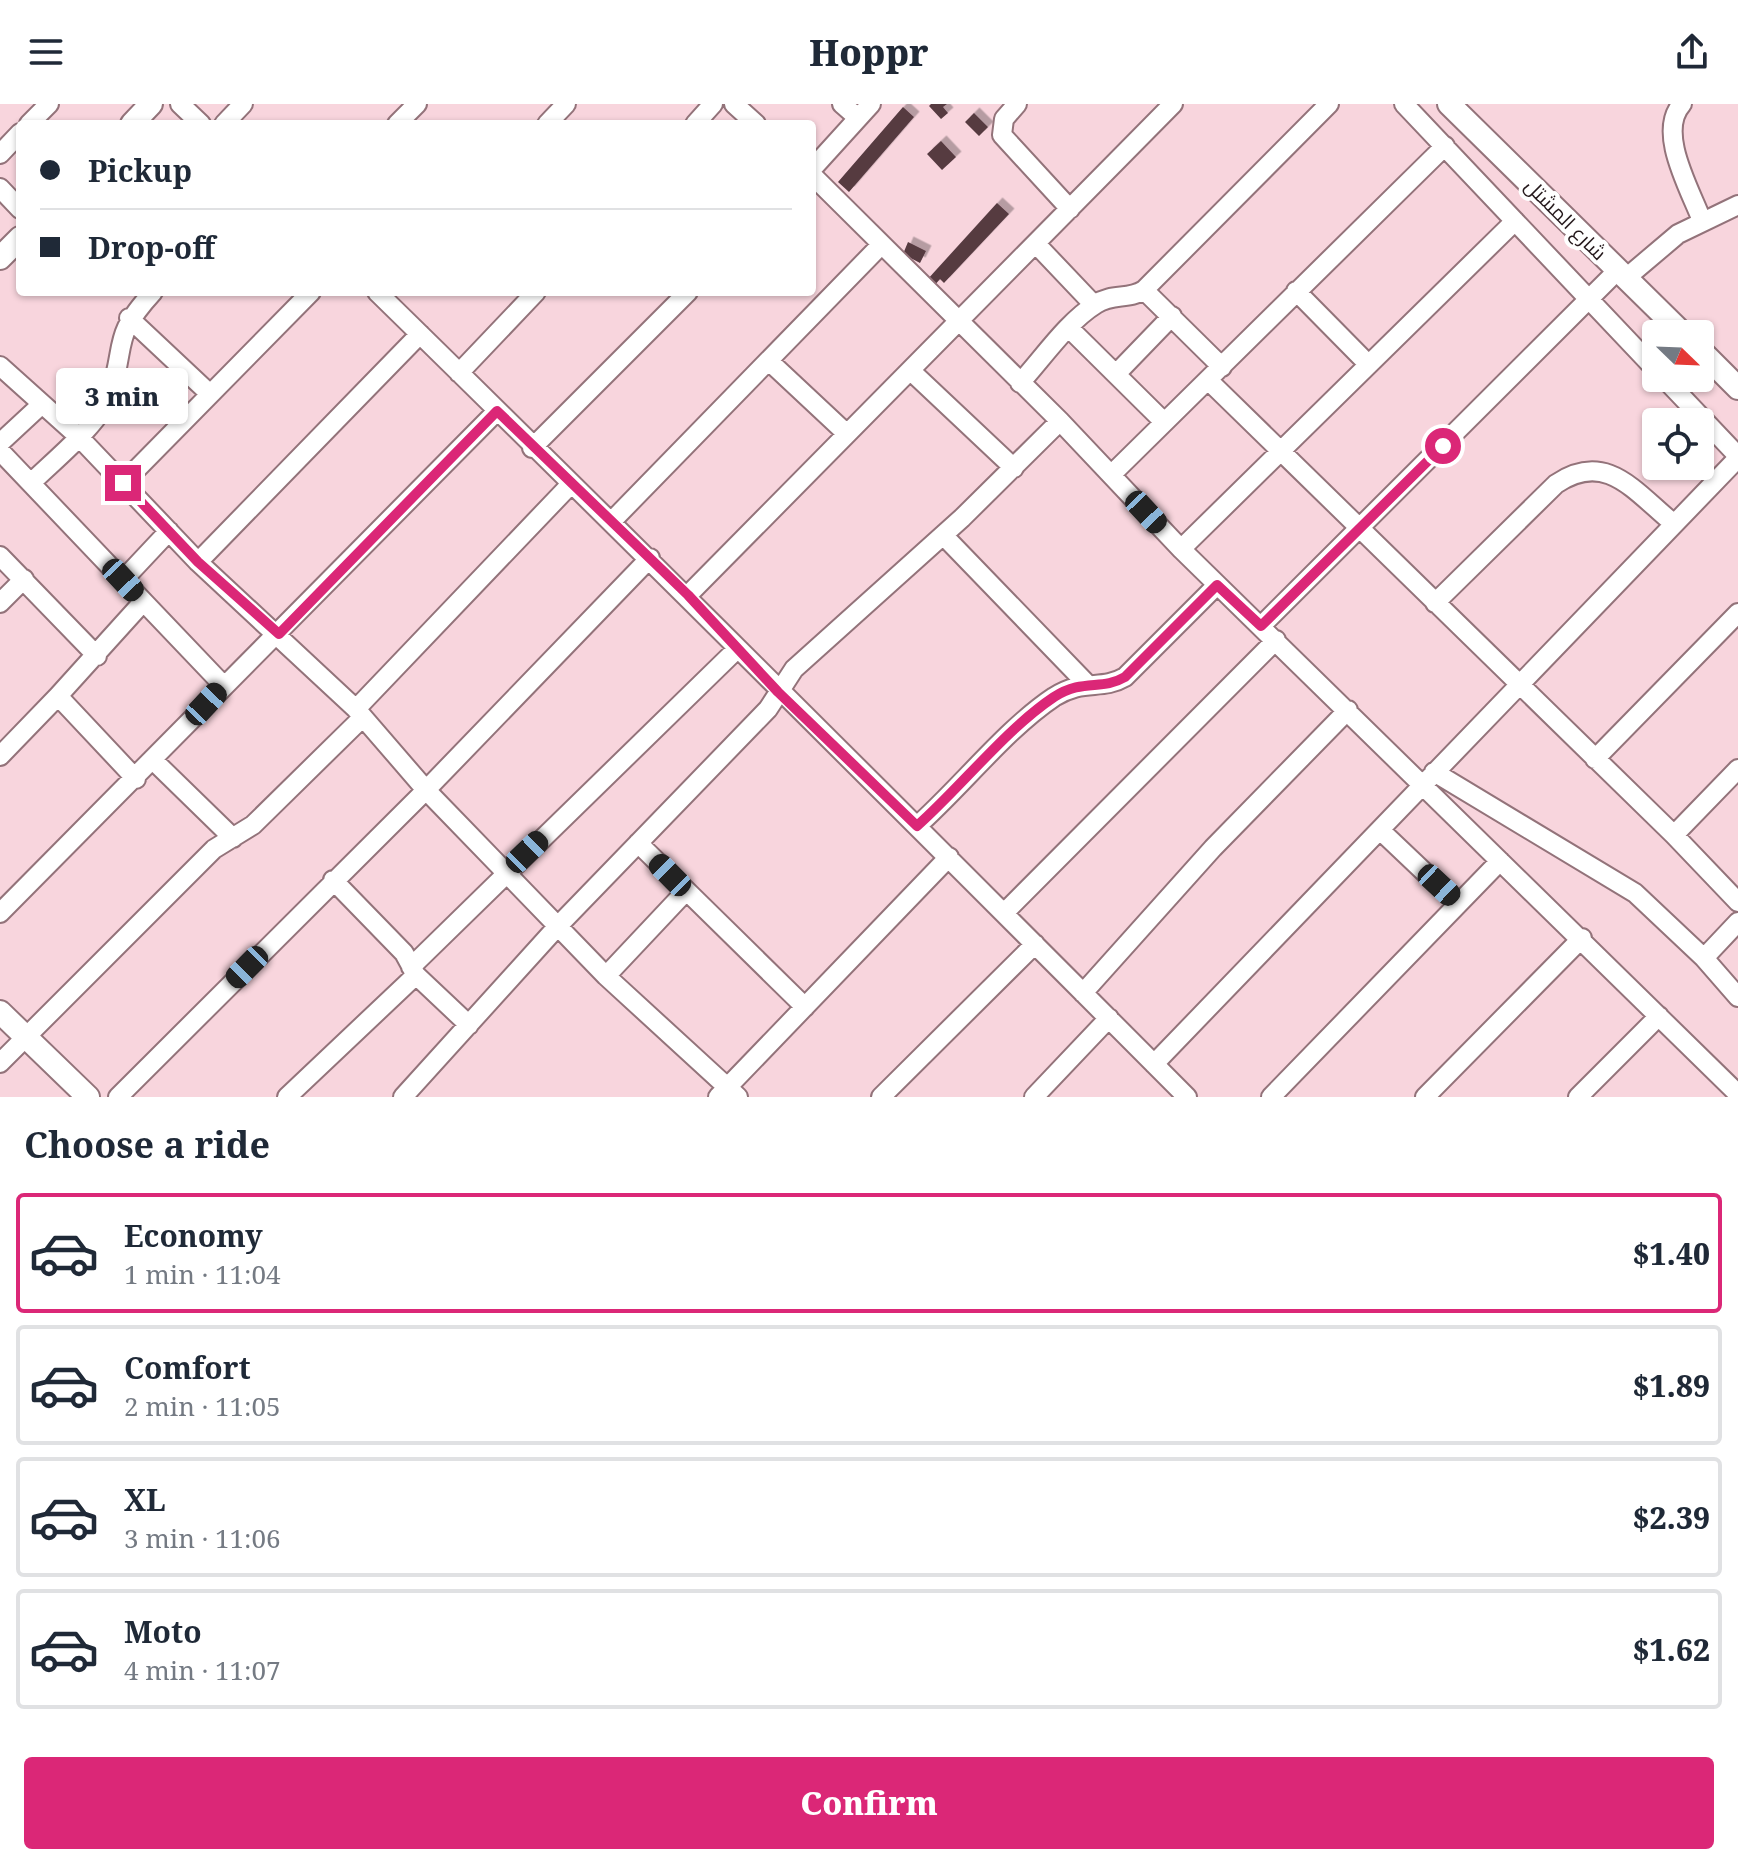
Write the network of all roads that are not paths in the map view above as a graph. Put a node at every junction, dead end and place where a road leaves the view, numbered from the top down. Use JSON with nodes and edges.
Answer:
{"nodes":[{"id":1,"x":49,"y":104,"type":"edge"},
{"id":2,"x":151,"y":104,"type":"edge"},
{"id":3,"x":180,"y":104,"type":"edge"},
{"id":4,"x":243,"y":104,"type":"edge"},
{"id":5,"x":417,"y":104,"type":"edge"},
{"id":6,"x":566,"y":104,"type":"edge"},
{"id":7,"x":713,"y":104,"type":"edge"},
{"id":8,"x":734,"y":104,"type":"edge"},
{"id":9,"x":842,"y":104,"type":"edge"},
{"id":10,"x":871,"y":104,"type":"edge"},
{"id":11,"x":1017,"y":104,"type":"edge"},
{"id":12,"x":1173,"y":104,"type":"edge"},
{"id":13,"x":1329,"y":104,"type":"edge"},
{"id":14,"x":1404,"y":104,"type":"edge"},
{"id":15,"x":1449,"y":104,"type":"edge"},
{"id":16,"x":1682,"y":104,"type":"edge"},
{"id":17,"x":858,"y":118,"type":"junction"},
{"id":18,"x":33,"y":120,"type":"edge"},
{"id":19,"x":136,"y":120,"type":"edge"},
{"id":20,"x":197,"y":120,"type":"edge"},
{"id":21,"x":228,"y":120,"type":"edge"},
{"id":22,"x":401,"y":120,"type":"edge"},
{"id":23,"x":551,"y":120,"type":"edge"},
{"id":24,"x":699,"y":120,"type":"edge"},
{"id":25,"x":752,"y":120,"type":"edge"},
{"id":26,"x":16,"y":137,"type":"edge"},
{"id":27,"x":1445,"y":146,"type":"junction"},
{"id":28,"x":0,"y":154,"type":"edge"},
{"id":29,"x":816,"y":165,"type":"edge"},
{"id":30,"x":816,"y":179,"type":"edge"},
{"id":31,"x":0,"y":188,"type":"edge"},
{"id":32,"x":16,"y":205,"type":"edge"},
{"id":33,"x":1738,"y":205,"type":"edge"},
{"id":34,"x":1070,"y":209,"type":"junction"},
{"id":35,"x":1515,"y":221,"type":"junction"},
{"id":36,"x":1702,"y":221,"type":"junction"},
{"id":37,"x":16,"y":242,"type":"edge"},
{"id":38,"x":1037,"y":245,"type":"junction"},
{"id":39,"x":880,"y":246,"type":"junction"},
{"id":40,"x":0,"y":258,"type":"edge"},
{"id":41,"x":1622,"y":274,"type":"junction"},
{"id":42,"x":1144,"y":290,"type":"junction"},
{"id":43,"x":1296,"y":291,"type":"junction"},
{"id":44,"x":149,"y":296,"type":"edge"},
{"id":45,"x":307,"y":296,"type":"edge"},
{"id":46,"x":384,"y":296,"type":"edge"},
{"id":47,"x":532,"y":296,"type":"edge"},
{"id":48,"x":684,"y":296,"type":"edge"},
{"id":49,"x":1589,"y":300,"type":"junction"},
{"id":50,"x":1094,"y":305,"type":"junction"},
{"id":51,"x":1172,"y":316,"type":"junction"},
{"id":52,"x":129,"y":318,"type":"junction"},
{"id":53,"x":1669,"y":320,"type":"edge"},
{"id":54,"x":958,"y":323,"type":"junction"},
{"id":55,"x":1070,"y":329,"type":"junction"},
{"id":56,"x":420,"y":334,"type":"junction"},
{"id":57,"x":1642,"y":355,"type":"edge"},
{"id":58,"x":770,"y":362,"type":"junction"},
{"id":59,"x":1368,"y":364,"type":"junction"},
{"id":60,"x":1714,"y":364,"type":"edge"},
{"id":61,"x":0,"y":366,"type":"edge"},
{"id":62,"x":912,"y":372,"type":"junction"},
{"id":63,"x":459,"y":373,"type":"junction"},
{"id":64,"x":1215,"y":373,"type":"junction"},
{"id":65,"x":1116,"y":374,"type":"junction"},
{"id":66,"x":1020,"y":383,"type":"junction"},
{"id":67,"x":1738,"y":388,"type":"edge"},
{"id":68,"x":1677,"y":392,"type":"edge"},
{"id":69,"x":210,"y":394,"type":"junction"},
{"id":70,"x":42,"y":404,"type":"junction"},
{"id":71,"x":497,"y":411,"type":"junction"},
{"id":72,"x":1060,"y":421,"type":"junction"},
{"id":73,"x":1164,"y":422,"type":"junction"},
{"id":74,"x":847,"y":434,"type":"junction"},
{"id":75,"x":78,"y":436,"type":"junction"},
{"id":76,"x":0,"y":443,"type":"edge"},
{"id":77,"x":532,"y":448,"type":"junction"},
{"id":78,"x":0,"y":451,"type":"edge"},
{"id":79,"x":1278,"y":451,"type":"junction"},
{"id":80,"x":1738,"y":457,"type":"edge"},
{"id":81,"x":1014,"y":468,"type":"junction"},
{"id":82,"x":1112,"y":474,"type":"junction"},
{"id":83,"x":31,"y":483,"type":"junction"},
{"id":84,"x":123,"y":483,"type":"junction"},
{"id":85,"x":571,"y":484,"type":"junction"},
{"id":86,"x":611,"y":522,"type":"junction"},
{"id":87,"x":1673,"y":523,"type":"junction"},
{"id":88,"x":1359,"y":529,"type":"junction"},
{"id":89,"x":169,"y":531,"type":"junction"},
{"id":90,"x":943,"y":535,"type":"junction"},
{"id":91,"x":1181,"y":549,"type":"junction"},
{"id":92,"x":0,"y":556,"type":"edge"},
{"id":93,"x":650,"y":558,"type":"junction"},
{"id":94,"x":198,"y":562,"type":"junction"},
{"id":95,"x":24,"y":579,"type":"junction"},
{"id":96,"x":123,"y":580,"type":"junction"},
{"id":97,"x":1217,"y":585,"type":"junction"},
{"id":98,"x":688,"y":595,"type":"junction"},
{"id":99,"x":143,"y":602,"type":"junction"},
{"id":100,"x":0,"y":603,"type":"edge"},
{"id":101,"x":1435,"y":603,"type":"junction"},
{"id":102,"x":1738,"y":613,"type":"edge"},
{"id":103,"x":1261,"y":626,"type":"junction"},
{"id":104,"x":279,"y":634,"type":"junction"},
{"id":105,"x":1276,"y":640,"type":"junction"},
{"id":106,"x":737,"y":649,"type":"junction"},
{"id":107,"x":97,"y":656,"type":"junction"},
{"id":108,"x":1086,"y":683,"type":"junction"},
{"id":109,"x":1517,"y":684,"type":"junction"},
{"id":110,"x":224,"y":686,"type":"junction"},
{"id":111,"x":778,"y":692,"type":"junction"},
{"id":112,"x":58,"y":696,"type":"junction"},
{"id":113,"x":1348,"y":710,"type":"junction"},
{"id":114,"x":360,"y":713,"type":"junction"},
{"id":115,"x":0,"y":756,"type":"edge"},
{"id":116,"x":1595,"y":759,"type":"junction"},
{"id":117,"x":153,"y":760,"type":"junction"},
{"id":118,"x":1738,"y":769,"type":"edge"},
{"id":119,"x":136,"y":779,"type":"junction"},
{"id":120,"x":1428,"y":779,"type":"junction"},
{"id":121,"x":426,"y":790,"type":"junction"},
{"id":122,"x":917,"y":826,"type":"junction"},
{"id":123,"x":1380,"y":830,"type":"junction"},
{"id":124,"x":1674,"y":835,"type":"junction"},
{"id":125,"x":233,"y":838,"type":"junction"},
{"id":126,"x":638,"y":843,"type":"junction"},
{"id":127,"x":949,"y":857,"type":"junction"},
{"id":128,"x":1500,"y":861,"type":"junction"},
{"id":129,"x":506,"y":873,"type":"junction"},
{"id":130,"x":333,"y":880,"type":"junction"},
{"id":131,"x":686,"y":891,"type":"junction"},
{"id":132,"x":1738,"y":902,"type":"edge"},
{"id":133,"x":1458,"y":904,"type":"junction"},
{"id":134,"x":1005,"y":912,"type":"junction"},
{"id":135,"x":0,"y":913,"type":"edge"},
{"id":136,"x":1738,"y":922,"type":"edge"},
{"id":137,"x":557,"y":927,"type":"junction"},
{"id":138,"x":1582,"y":938,"type":"junction"},
{"id":139,"x":1035,"y":944,"type":"junction"},
{"id":140,"x":1704,"y":958,"type":"junction"},
{"id":141,"x":414,"y":971,"type":"junction"},
{"id":142,"x":606,"y":976,"type":"junction"},
{"id":143,"x":1083,"y":993,"type":"junction"},
{"id":144,"x":1738,"y":997,"type":"edge"},
{"id":145,"x":805,"y":1007,"type":"junction"},
{"id":146,"x":0,"y":1012,"type":"edge"},
{"id":147,"x":1659,"y":1016,"type":"junction"},
{"id":148,"x":1109,"y":1018,"type":"junction"},
{"id":149,"x":469,"y":1025,"type":"junction"},
{"id":150,"x":26,"y":1038,"type":"junction"},
{"id":151,"x":0,"y":1063,"type":"edge"},
{"id":152,"x":1154,"y":1064,"type":"junction"},
{"id":153,"x":728,"y":1094,"type":"edge"},
{"id":154,"x":1738,"y":1094,"type":"edge"},
{"id":155,"x":88,"y":1097,"type":"edge"},
{"id":156,"x":118,"y":1097,"type":"edge"},
{"id":157,"x":287,"y":1097,"type":"edge"},
{"id":158,"x":403,"y":1097,"type":"edge"},
{"id":159,"x":881,"y":1097,"type":"edge"},
{"id":160,"x":1034,"y":1097,"type":"edge"},
{"id":161,"x":1187,"y":1097,"type":"edge"},
{"id":162,"x":1271,"y":1097,"type":"edge"},
{"id":163,"x":1425,"y":1097,"type":"edge"},
{"id":164,"x":1578,"y":1097,"type":"edge"}],
"edges":[{"from":1,"to":18,"type":"street"},
{"from":2,"to":19,"type":"street"},
{"from":3,"to":20,"type":"street"},
{"from":4,"to":21,"type":"street"},
{"from":5,"to":22,"type":"street"},
{"from":6,"to":23,"type":"street"},
{"from":7,"to":24,"type":"street"},
{"from":8,"to":25,"type":"street"},
{"from":9,"to":17,"type":"street"},
{"from":10,"to":17,"type":"street"},
{"from":11,"to":34,"type":"street"},
{"from":12,"to":34,"type":"street"},
{"from":13,"to":42,"type":"street"},
{"from":14,"to":27,"type":"street"},
{"from":15,"to":41,"type":"street","name":"شارع المشتل"},
{"from":16,"to":36,"type":"street"},
{"from":17,"to":29,"type":"street"},
{"from":26,"to":28,"type":"street"},
{"from":27,"to":35,"type":"street"},
{"from":27,"to":43,"type":"street"},
{"from":30,"to":39,"type":"street"},
{"from":31,"to":32,"type":"street"},
{"from":33,"to":36,"type":"street"},
{"from":34,"to":38,"type":"street"},
{"from":35,"to":49,"type":"street"},
{"from":35,"to":59,"type":"street"},
{"from":36,"to":41,"type":"street"},
{"from":37,"to":40,"type":"street"},
{"from":38,"to":50,"type":"street"},
{"from":38,"to":54,"type":"street"},
{"from":39,"to":54,"type":"street"},
{"from":39,"to":58,"type":"street"},
{"from":41,"to":49,"type":"street"},
{"from":41,"to":53,"type":"street","name":"شارع المشتل"},
{"from":42,"to":50,"type":"street"},
{"from":42,"to":51,"type":"street"},
{"from":43,"to":59,"type":"street"},
{"from":43,"to":64,"type":"street"},
{"from":44,"to":52,"type":"street"},
{"from":45,"to":69,"type":"street"},
{"from":46,"to":56,"type":"street"},
{"from":47,"to":63,"type":"street"},
{"from":48,"to":77,"type":"street"},
{"from":49,"to":57,"type":"street"},
{"from":49,"to":88,"type":"street"},
{"from":50,"to":55,"type":"street"},
{"from":51,"to":64,"type":"street"},
{"from":51,"to":65,"type":"street"},
{"from":52,"to":69,"type":"street"},
{"from":52,"to":75,"type":"street"},
{"from":54,"to":62,"type":"street"},
{"from":54,"to":66,"type":"street"},
{"from":55,"to":65,"type":"street"},
{"from":55,"to":66,"type":"street"},
{"from":56,"to":63,"type":"street"},
{"from":56,"to":94,"type":"street"},
{"from":58,"to":74,"type":"street"},
{"from":58,"to":86,"type":"street"},
{"from":59,"to":79,"type":"street"},
{"from":60,"to":67,"type":"street"},
{"from":61,"to":70,"type":"street"},
{"from":62,"to":74,"type":"street"},
{"from":62,"to":81,"type":"street"},
{"from":63,"to":71,"type":"street"},
{"from":64,"to":73,"type":"street"},
{"from":64,"to":79,"type":"street"},
{"from":65,"to":73,"type":"street"},
{"from":66,"to":72,"type":"street"},
{"from":68,"to":80,"type":"street"},
{"from":69,"to":84,"type":"street"},
{"from":70,"to":75,"type":"street"},
{"from":70,"to":76,"type":"street"},
{"from":71,"to":77,"type":"street"},
{"from":71,"to":104,"type":"street"},
{"from":72,"to":81,"type":"street"},
{"from":72,"to":82,"type":"street"},
{"from":73,"to":82,"type":"street"},
{"from":74,"to":98,"type":"street"},
{"from":75,"to":83,"type":"street"},
{"from":75,"to":84,"type":"street"},
{"from":77,"to":85,"type":"street"},
{"from":78,"to":83,"type":"street"},
{"from":79,"to":88,"type":"street"},
{"from":79,"to":91,"type":"street"},
{"from":80,"to":87,"type":"street"},
{"from":81,"to":90,"type":"street"},
{"from":82,"to":91,"type":"street"},
{"from":83,"to":96,"type":"street"},
{"from":84,"to":89,"type":"street"},
{"from":85,"to":86,"type":"street"},
{"from":85,"to":114,"type":"street"},
{"from":86,"to":93,"type":"street"},
{"from":87,"to":101,"type":"street"},
{"from":87,"to":109,"type":"street"},
{"from":88,"to":101,"type":"street"},
{"from":88,"to":103,"type":"street"},
{"from":89,"to":94,"type":"street"},
{"from":89,"to":96,"type":"street"},
{"from":90,"to":108,"type":"street"},
{"from":90,"to":111,"type":"street"},
{"from":91,"to":97,"type":"street"},
{"from":92,"to":95,"type":"street"},
{"from":93,"to":98,"type":"street"},
{"from":93,"to":121,"type":"street"},
{"from":94,"to":104,"type":"street"},
{"from":95,"to":100,"type":"street"},
{"from":95,"to":107,"type":"street"},
{"from":96,"to":99,"type":"street"},
{"from":97,"to":103,"type":"street"},
{"from":97,"to":108,"type":"street"},
{"from":98,"to":106,"type":"street"},
{"from":99,"to":107,"type":"street"},
{"from":99,"to":110,"type":"street"},
{"from":101,"to":109,"type":"street"},
{"from":102,"to":116,"type":"street"},
{"from":103,"to":105,"type":"street"},
{"from":104,"to":110,"type":"street"},
{"from":104,"to":114,"type":"street"},
{"from":105,"to":113,"type":"street"},
{"from":105,"to":134,"type":"street"},
{"from":106,"to":111,"type":"street"},
{"from":106,"to":129,"type":"street"},
{"from":107,"to":112,"type":"street"},
{"from":108,"to":122,"type":"street"},
{"from":109,"to":116,"type":"street"},
{"from":109,"to":120,"type":"street"},
{"from":110,"to":117,"type":"street"},
{"from":111,"to":122,"type":"street"},
{"from":111,"to":126,"type":"street"},
{"from":112,"to":115,"type":"street"},
{"from":112,"to":119,"type":"street"},
{"from":113,"to":120,"type":"street"},
{"from":113,"to":143,"type":"street"},
{"from":114,"to":121,"type":"street"},
{"from":114,"to":125,"type":"street"},
{"from":116,"to":124,"type":"street"},
{"from":117,"to":119,"type":"street"},
{"from":117,"to":125,"type":"street"},
{"from":118,"to":124,"type":"street"},
{"from":119,"to":135,"type":"street"},
{"from":120,"to":123,"type":"street"},
{"from":120,"to":128,"type":"street"},
{"from":120,"to":140,"type":"street"},
{"from":121,"to":129,"type":"street"},
{"from":121,"to":130,"type":"street"},
{"from":122,"to":127,"type":"street"},
{"from":123,"to":133,"type":"street"},
{"from":123,"to":152,"type":"street"},
{"from":124,"to":132,"type":"street"},
{"from":125,"to":150,"type":"street"},
{"from":126,"to":131,"type":"street"},
{"from":126,"to":137,"type":"street"},
{"from":127,"to":134,"type":"street"},
{"from":127,"to":145,"type":"street"},
{"from":128,"to":133,"type":"street"},
{"from":128,"to":138,"type":"street"},
{"from":129,"to":137,"type":"street"},
{"from":129,"to":141,"type":"street"},
{"from":130,"to":141,"type":"street"},
{"from":130,"to":156,"type":"street"},
{"from":131,"to":142,"type":"street"},
{"from":131,"to":145,"type":"street"},
{"from":133,"to":162,"type":"street"},
{"from":134,"to":139,"type":"street"},
{"from":136,"to":140,"type":"street"},
{"from":137,"to":142,"type":"street"},
{"from":137,"to":149,"type":"street"},
{"from":138,"to":147,"type":"street"},
{"from":138,"to":163,"type":"street"},
{"from":139,"to":143,"type":"street"},
{"from":139,"to":159,"type":"street"},
{"from":140,"to":144,"type":"street"},
{"from":141,"to":149,"type":"street"},
{"from":141,"to":157,"type":"street"},
{"from":142,"to":153,"type":"street"},
{"from":143,"to":148,"type":"street"},
{"from":145,"to":153,"type":"street"},
{"from":146,"to":150,"type":"street"},
{"from":147,"to":154,"type":"street"},
{"from":147,"to":164,"type":"street"},
{"from":148,"to":152,"type":"street"},
{"from":148,"to":160,"type":"street"},
{"from":149,"to":158,"type":"street"},
{"from":150,"to":151,"type":"street"},
{"from":150,"to":155,"type":"street"},
{"from":152,"to":161,"type":"street"}]}
